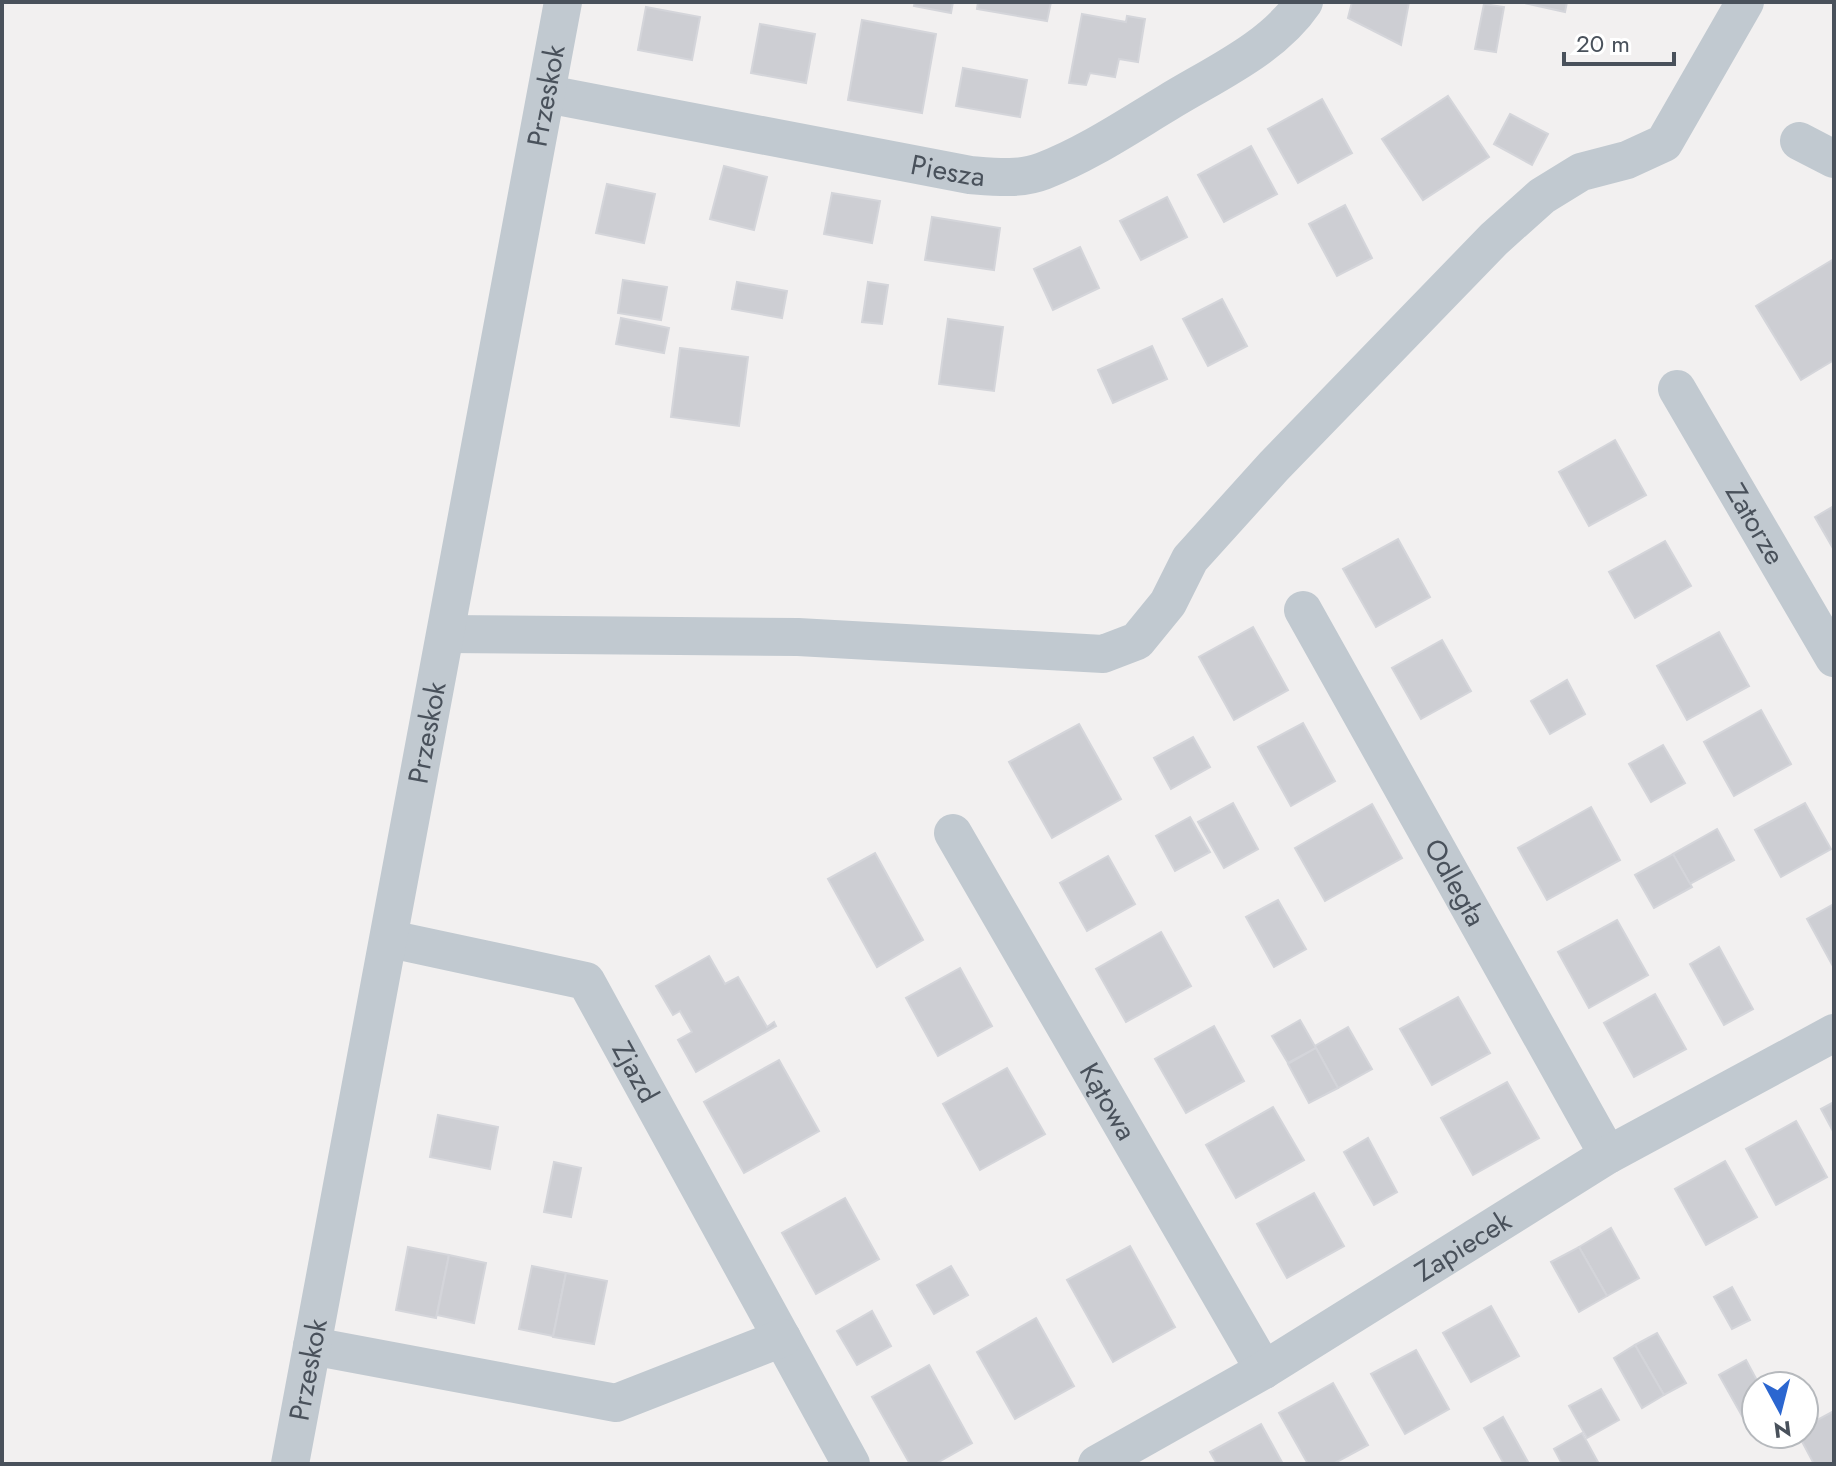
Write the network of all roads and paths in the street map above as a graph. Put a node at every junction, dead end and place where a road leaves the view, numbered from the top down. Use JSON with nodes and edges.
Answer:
{"nodes":[{"id":1,"x":563,"y":2,"type":"edge"},
{"id":2,"x":1304,"y":2,"type":"edge"},
{"id":3,"x":1745,"y":2,"type":"edge"},
{"id":4,"x":547,"y":94,"type":"junction"},
{"id":5,"x":1799,"y":141,"type":"dead end"},
{"id":6,"x":1834,"y":159,"type":"edge"},
{"id":7,"x":1677,"y":389,"type":"dead end"},
{"id":8,"x":1303,"y":610,"type":"dead end"},
{"id":9,"x":446,"y":634,"type":"junction"},
{"id":10,"x":1834,"y":658,"type":"edge"},
{"id":11,"x":953,"y":833,"type":"dead end"},
{"id":12,"x":390,"y":939,"type":"junction"},
{"id":13,"x":1834,"y":1033,"type":"edge"},
{"id":14,"x":1608,"y":1155,"type":"junction"},
{"id":15,"x":782,"y":1338,"type":"junction"},
{"id":16,"x":312,"y":1346,"type":"junction"},
{"id":17,"x":1264,"y":1370,"type":"junction"},
{"id":18,"x":290,"y":1464,"type":"edge"},
{"id":19,"x":851,"y":1464,"type":"edge"},
{"id":20,"x":1097,"y":1464,"type":"edge"}],
"edges":[{"from":1,"to":4,"type":"street","name":"Przeskok"},
{"from":2,"to":4,"type":"street","name":"Piesza"},
{"from":3,"to":9,"type":"street"},
{"from":4,"to":9,"type":"street","name":"Przeskok"},
{"from":5,"to":6,"type":"street"},
{"from":7,"to":10,"type":"street","name":"Zatorze"},
{"from":8,"to":14,"type":"street","name":"Odległa"},
{"from":9,"to":12,"type":"street","name":"Przeskok"},
{"from":11,"to":17,"type":"street","name":"Kątowa"},
{"from":12,"to":15,"type":"street","name":"Zjazd"},
{"from":12,"to":16,"type":"street","name":"Przeskok"},
{"from":13,"to":14,"type":"street","name":"Zapiecek"},
{"from":14,"to":17,"type":"street","name":"Zapiecek"},
{"from":15,"to":16,"type":"street"},
{"from":15,"to":19,"type":"street","name":"Zjazd"},
{"from":16,"to":18,"type":"street","name":"Przeskok"},
{"from":17,"to":20,"type":"street","name":"Zapiecek"}]}
